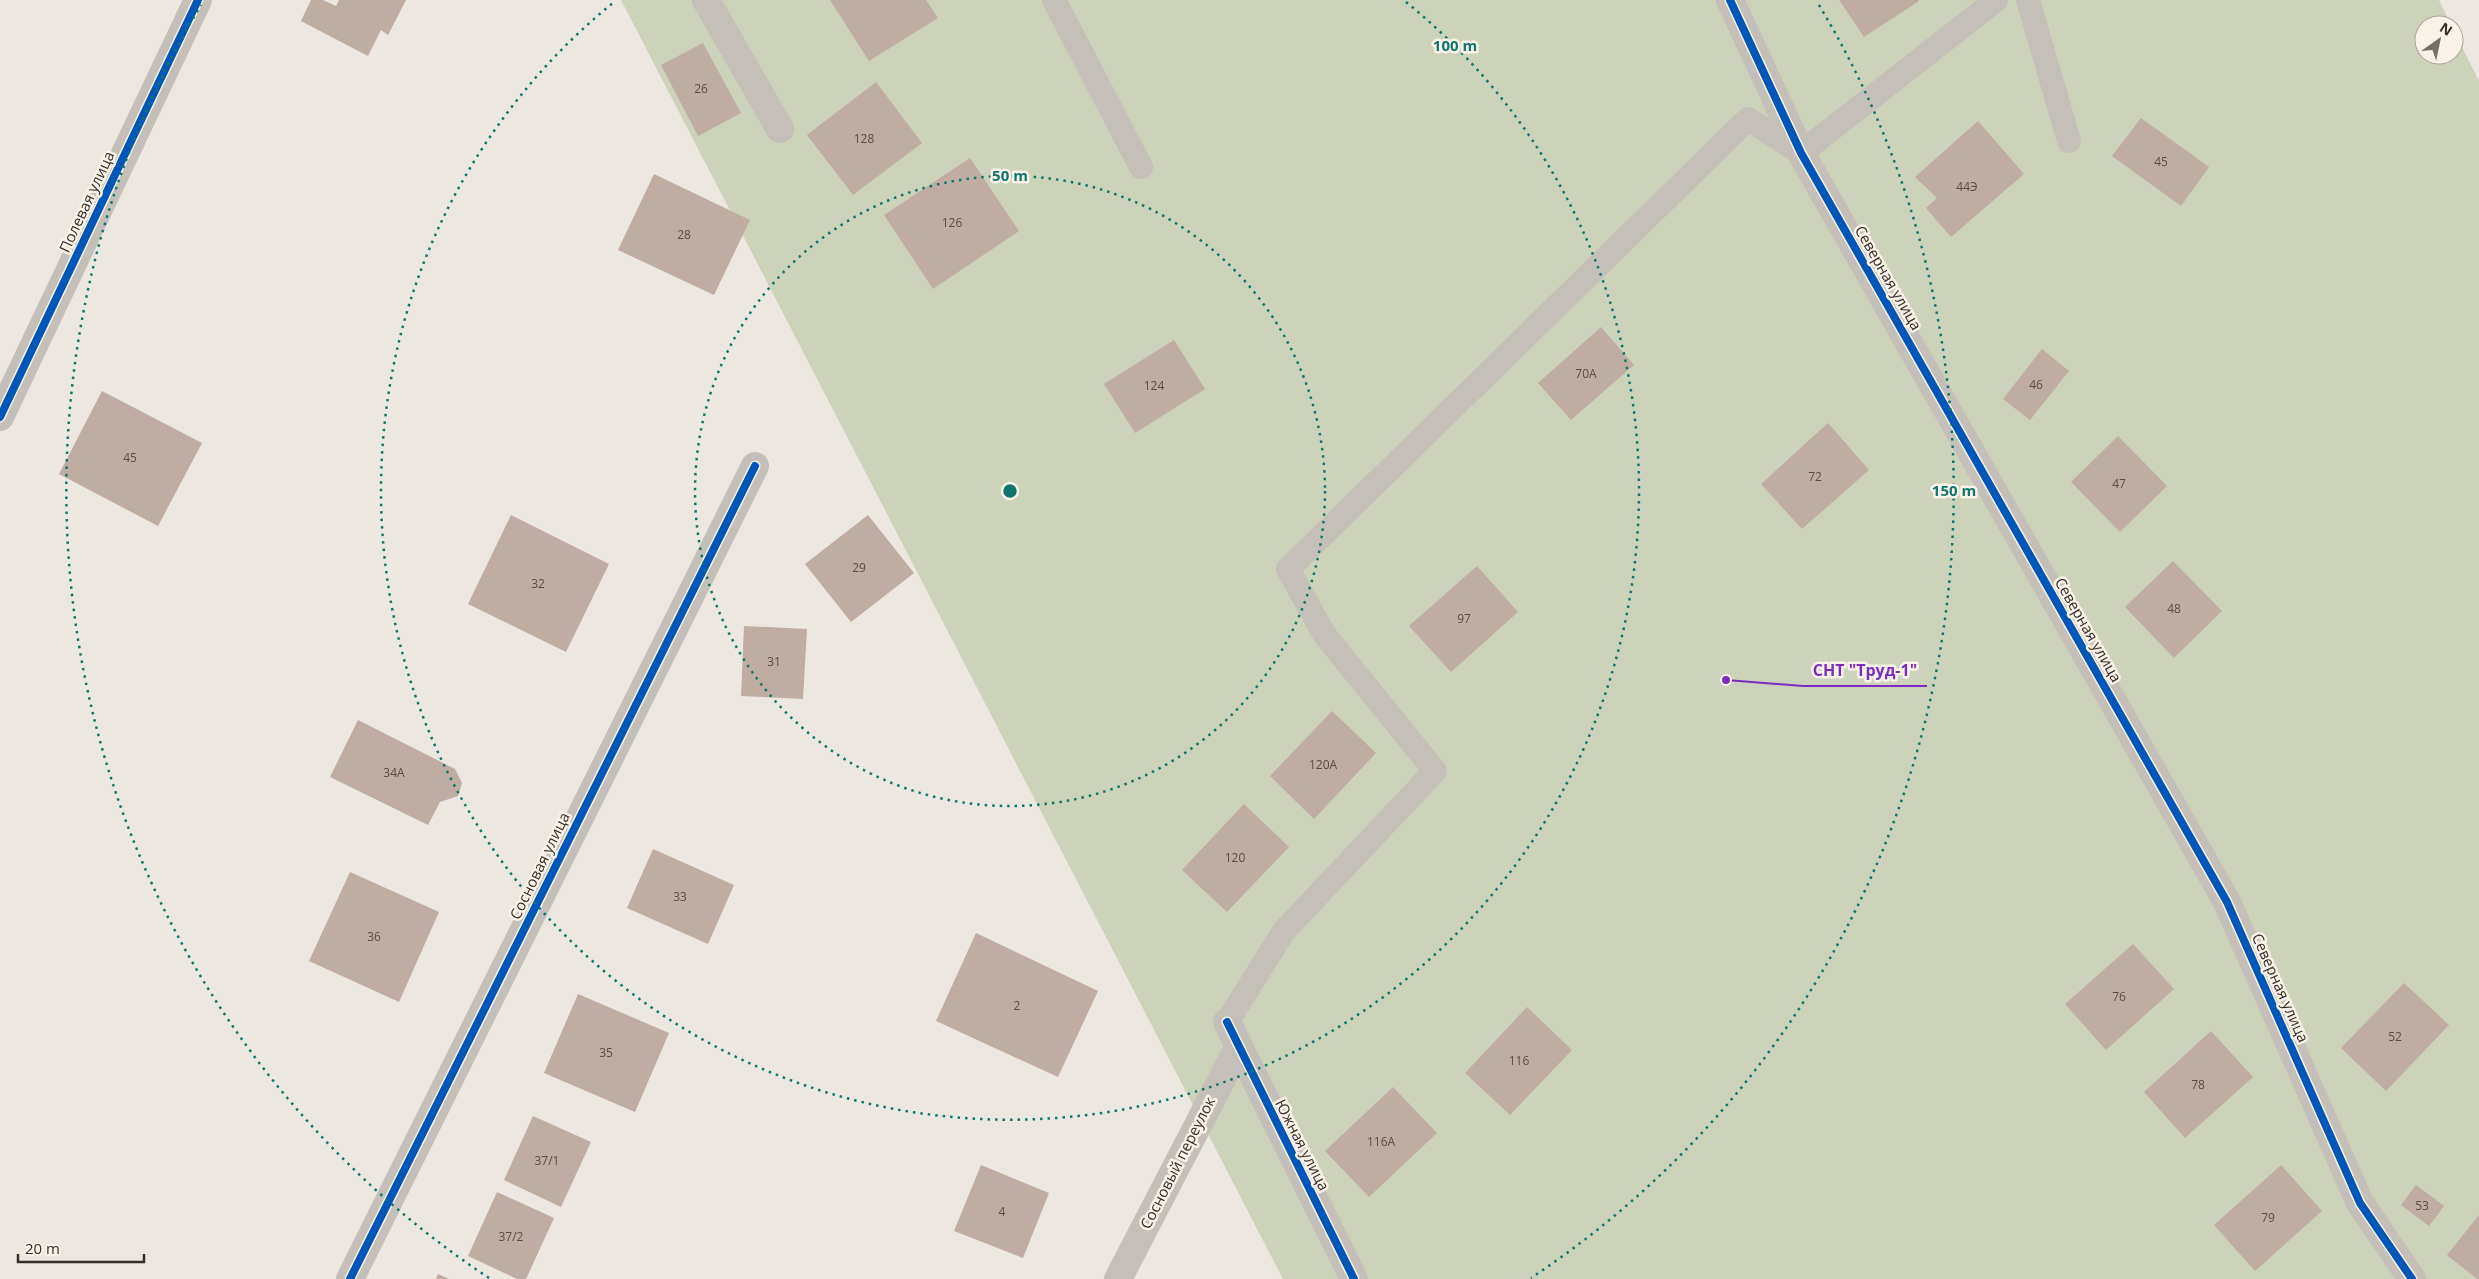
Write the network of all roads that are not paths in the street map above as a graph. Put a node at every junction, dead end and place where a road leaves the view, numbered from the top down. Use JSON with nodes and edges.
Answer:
{"nodes":[{"id":1,"x":198,"y":0,"type":"edge"},
{"id":2,"x":706,"y":0,"type":"edge"},
{"id":3,"x":1054,"y":0,"type":"edge"},
{"id":4,"x":1730,"y":0,"type":"edge"},
{"id":5,"x":1996,"y":0,"type":"edge"},
{"id":6,"x":2028,"y":0,"type":"edge"},
{"id":7,"x":780,"y":129,"type":"dead end"},
{"id":8,"x":2069,"y":141,"type":"dead end"},
{"id":9,"x":1801,"y":153,"type":"junction"},
{"id":10,"x":1141,"y":167,"type":"dead end"},
{"id":11,"x":0,"y":417,"type":"edge"},
{"id":12,"x":755,"y":466,"type":"dead end"},
{"id":13,"x":1227,"y":1022,"type":"joint"},
{"id":14,"x":1238,"y":1048,"type":"junction"},
{"id":15,"x":350,"y":1279,"type":"edge"},
{"id":16,"x":1118,"y":1279,"type":"edge"},
{"id":17,"x":1354,"y":1279,"type":"edge"},
{"id":18,"x":2412,"y":1279,"type":"edge"}],
"edges":[{"from":1,"to":11,"type":"street","name":"Полевая улица"},
{"from":2,"to":7,"type":"street"},
{"from":3,"to":10,"type":"lane"},
{"from":4,"to":9,"type":"street","name":"Северная улица"},
{"from":5,"to":9,"type":"lane"},
{"from":6,"to":8,"type":"lane"},
{"from":9,"to":13,"type":"lane"},
{"from":9,"to":18,"type":"street","name":"Северная улица"},
{"from":12,"to":15,"type":"street","name":"Сосновая улица"},
{"from":13,"to":14,"type":"street","name":"Южная улица"},
{"from":14,"to":16,"type":"street","name":"Сосновый переулок"},
{"from":14,"to":17,"type":"street","name":"Южная улица"}]}
